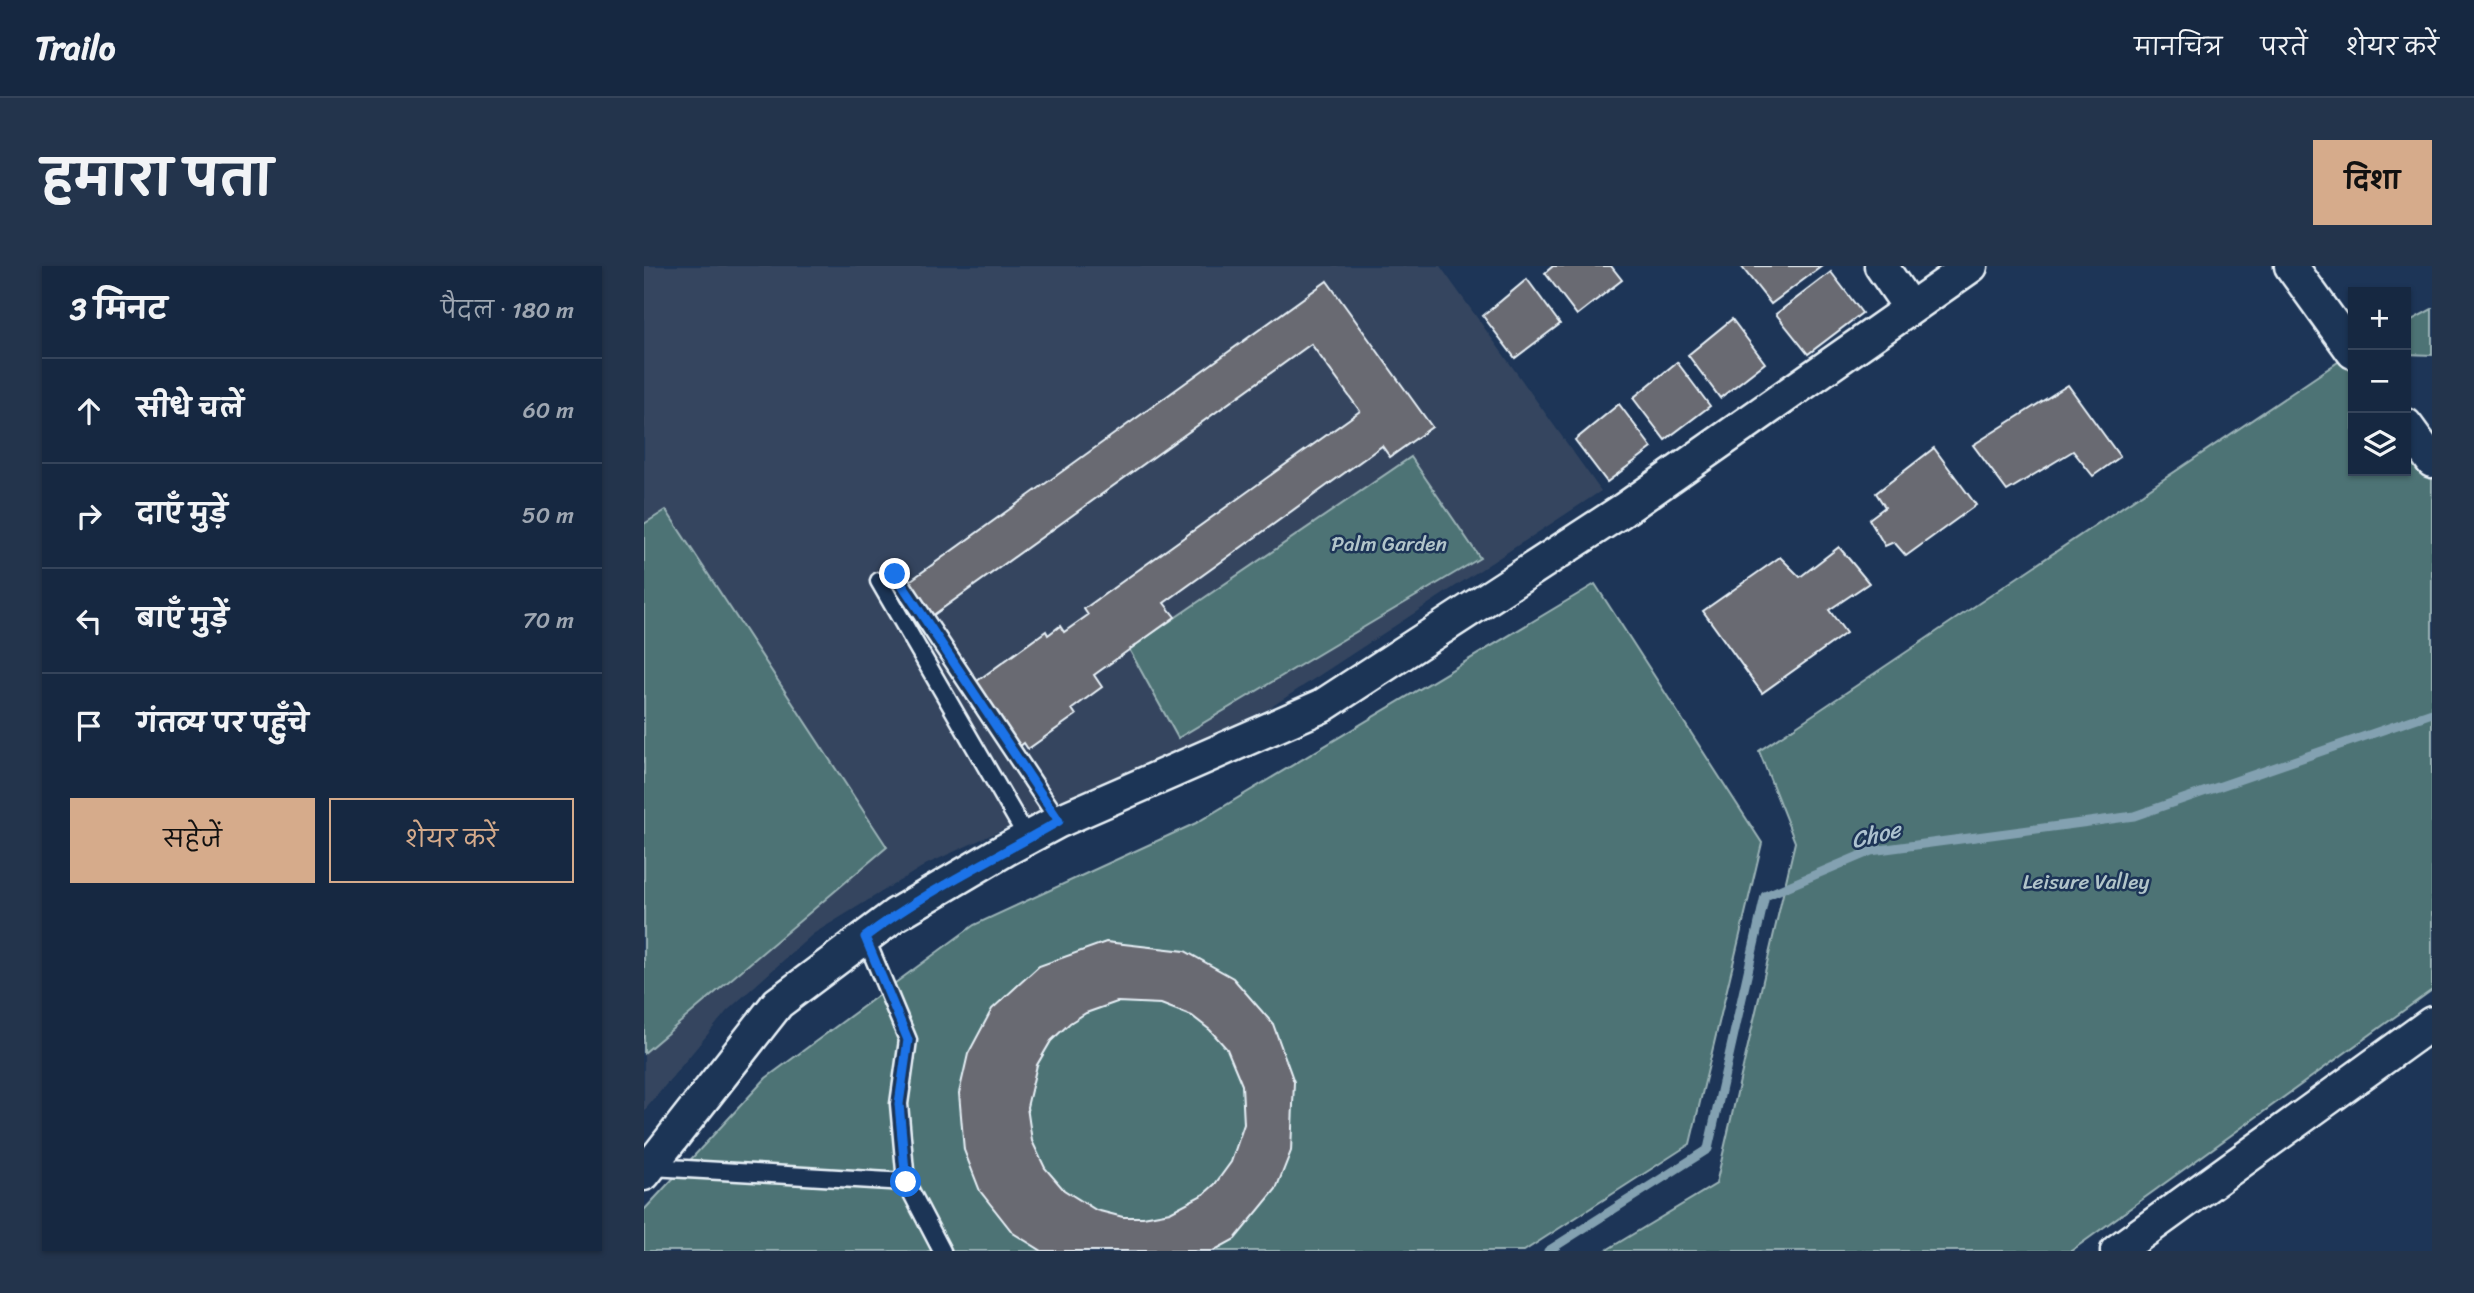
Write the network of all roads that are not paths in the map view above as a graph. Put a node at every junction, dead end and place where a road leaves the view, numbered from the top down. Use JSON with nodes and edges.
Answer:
{"nodes":[{"id":1,"x":1881,"y":266,"type":"edge"},
{"id":2,"x":1971,"y":266,"type":"edge"},
{"id":3,"x":2291,"y":266,"type":"edge"},
{"id":4,"x":1910,"y":308,"type":"junction"},
{"id":5,"x":2352,"y":350,"type":"edge"},
{"id":6,"x":2411,"y":432,"type":"edge"},
{"id":7,"x":2432,"y":461,"type":"edge"},
{"id":8,"x":895,"y":574,"type":"dead end"},
{"id":9,"x":878,"y":581,"type":"dead end"},
{"id":10,"x":1059,"y":821,"type":"junction"},
{"id":11,"x":1028,"y":839,"type":"junction"},
{"id":12,"x":865,"y":937,"type":"junction"},
{"id":13,"x":2432,"y":1023,"type":"edge"},
{"id":14,"x":648,"y":1171,"type":"edge"},
{"id":15,"x":906,"y":1182,"type":"junction"},
{"id":16,"x":942,"y":1251,"type":"edge"},
{"id":17,"x":2117,"y":1251,"type":"edge"}],
"edges":[{"from":1,"to":4,"type":"street"},
{"from":2,"to":4,"type":"street"},
{"from":3,"to":5,"type":"street"},
{"from":4,"to":10,"type":"street"},
{"from":6,"to":7,"type":"street"},
{"from":8,"to":10,"type":"lane"},
{"from":9,"to":11,"type":"lane"},
{"from":10,"to":11,"type":"street"},
{"from":11,"to":12,"type":"street"},
{"from":12,"to":14,"type":"street"},
{"from":12,"to":15,"type":"lane"},
{"from":13,"to":17,"type":"street"},
{"from":14,"to":15,"type":"lane"},
{"from":15,"to":16,"type":"lane"}]}
